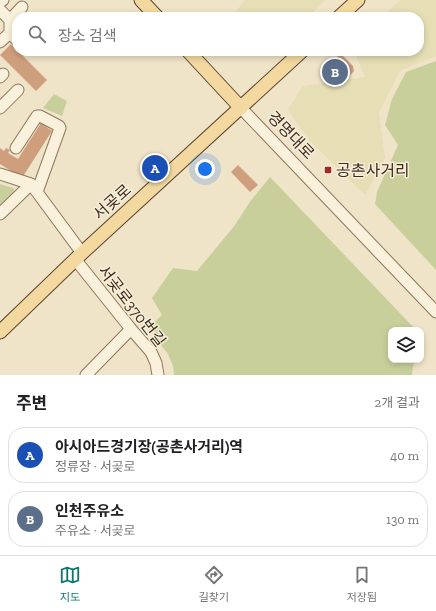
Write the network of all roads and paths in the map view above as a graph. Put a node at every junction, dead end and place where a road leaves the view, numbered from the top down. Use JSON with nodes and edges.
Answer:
{"nodes":[{"id":1,"x":2,"y":0,"type":"edge"},
{"id":2,"x":141,"y":0,"type":"edge"},
{"id":3,"x":358,"y":0,"type":"edge"},
{"id":4,"x":0,"y":2,"type":"edge"},
{"id":5,"x":22,"y":8,"type":"dead end"},
{"id":6,"x":0,"y":10,"type":"edge"},
{"id":7,"x":18,"y":12,"type":"edge"},
{"id":8,"x":152,"y":12,"type":"edge"},
{"id":9,"x":345,"y":12,"type":"edge"},
{"id":10,"x":10,"y":20,"type":"joint"},
{"id":11,"x":12,"y":31,"type":"edge"},
{"id":12,"x":12,"y":36,"type":"edge"},
{"id":13,"x":0,"y":42,"type":"edge"},
{"id":14,"x":193,"y":56,"type":"edge"},
{"id":15,"x":297,"y":56,"type":"edge"},
{"id":16,"x":18,"y":90,"type":"dead end"},
{"id":17,"x":0,"y":108,"type":"edge"},
{"id":18,"x":241,"y":108,"type":"junction"},
{"id":19,"x":16,"y":148,"type":"dead end"},
{"id":20,"x":0,"y":174,"type":"edge"},
{"id":21,"x":34,"y":188,"type":"junction"},
{"id":22,"x":0,"y":214,"type":"edge"},
{"id":23,"x":79,"y":256,"type":"junction"},
{"id":24,"x":436,"y":312,"type":"edge"},
{"id":25,"x":131,"y":328,"type":"junction"},
{"id":26,"x":0,"y":332,"type":"edge"},
{"id":27,"x":86,"y":375,"type":"edge"},
{"id":28,"x":158,"y":375,"type":"edge"}],
"edges":[{"from":1,"to":4,"type":"street"},
{"from":2,"to":8,"type":"main road"},
{"from":3,"to":9,"type":"main road"},
{"from":5,"to":7,"type":"street"},
{"from":6,"to":10,"type":"street"},
{"from":10,"to":11,"type":"street"},
{"from":12,"to":13,"type":"street"},
{"from":14,"to":18,"type":"main road","name":"경명대로"},
{"from":15,"to":18,"type":"main road","name":"서곶로"},
{"from":16,"to":17,"type":"street"},
{"from":18,"to":23,"type":"main road","name":"서곶로"},
{"from":18,"to":24,"type":"street","name":"경명대로"},
{"from":19,"to":21,"type":"street"},
{"from":20,"to":21,"type":"street"},
{"from":21,"to":22,"type":"street"},
{"from":21,"to":23,"type":"street","name":"서곶로370번길"},
{"from":23,"to":25,"type":"street","name":"서곶로370번길"},
{"from":23,"to":26,"type":"main road","name":"서곶로"},
{"from":25,"to":27,"type":"street"},
{"from":25,"to":28,"type":"street","name":"서곶로370번길"}]}
